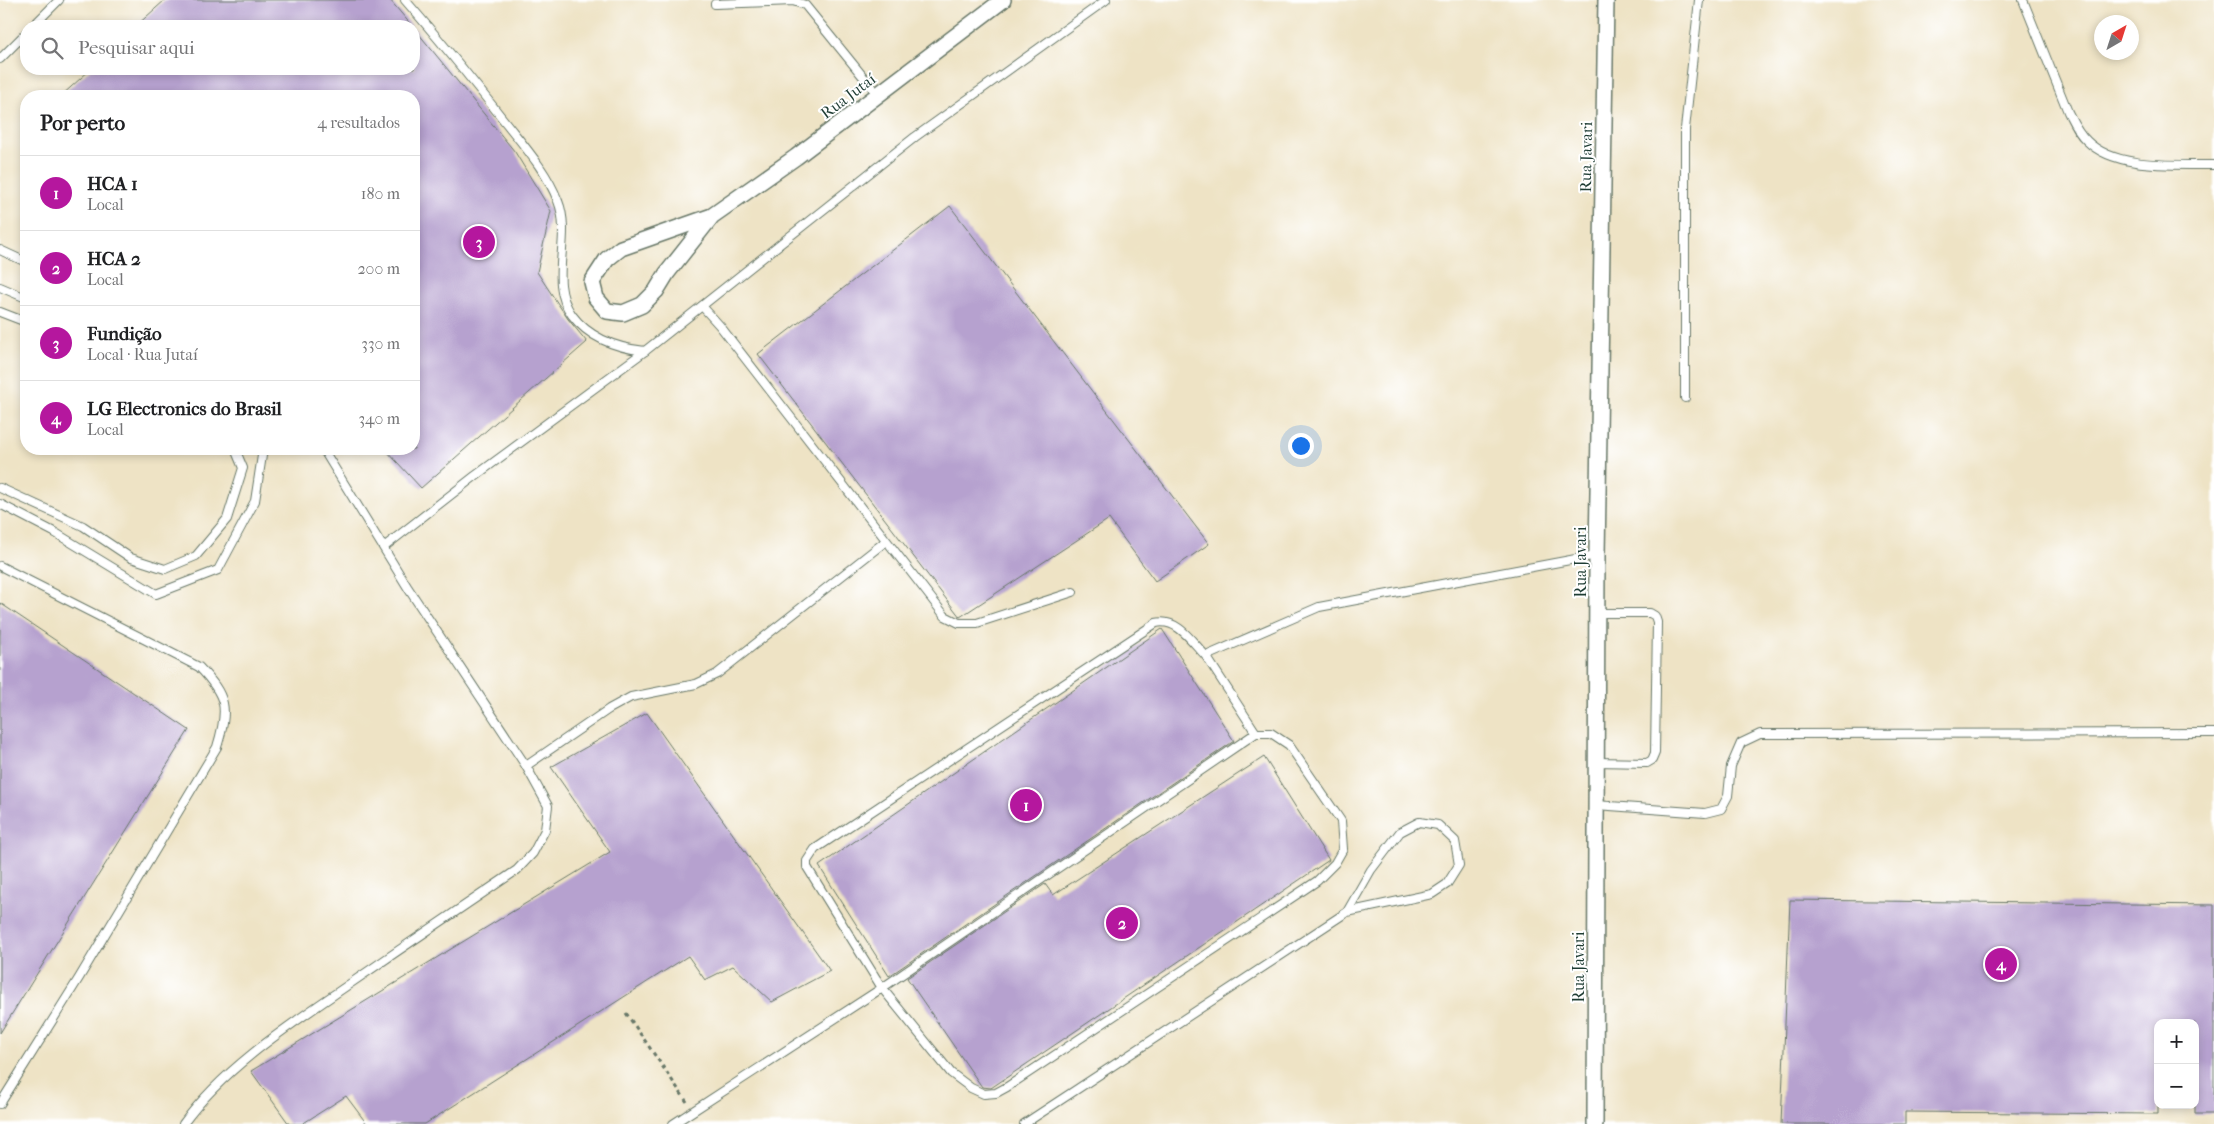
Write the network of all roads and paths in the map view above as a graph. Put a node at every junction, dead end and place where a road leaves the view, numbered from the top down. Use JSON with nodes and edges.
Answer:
{"nodes":[{"id":1,"x":59,"y":0,"type":"edge"},
{"id":2,"x":405,"y":0,"type":"edge"},
{"id":3,"x":1003,"y":0,"type":"edge"},
{"id":4,"x":1106,"y":0,"type":"edge"},
{"id":5,"x":1606,"y":0,"type":"edge"},
{"id":6,"x":1699,"y":0,"type":"edge"},
{"id":7,"x":2023,"y":0,"type":"edge"},
{"id":8,"x":715,"y":4,"type":"dead end"},
{"id":9,"x":39,"y":20,"type":"edge"},
{"id":10,"x":20,"y":38,"type":"edge"},
{"id":11,"x":0,"y":59,"type":"edge"},
{"id":12,"x":878,"y":95,"type":"junction"},
{"id":13,"x":2214,"y":165,"type":"edge"},
{"id":14,"x":712,"y":216,"type":"junction"},
{"id":15,"x":0,"y":250,"type":"edge"},
{"id":16,"x":20,"y":259,"type":"edge"},
{"id":17,"x":0,"y":287,"type":"edge"},
{"id":18,"x":20,"y":295,"type":"edge"},
{"id":19,"x":702,"y":306,"type":"junction"},
{"id":20,"x":0,"y":312,"type":"edge"},
{"id":21,"x":20,"y":320,"type":"edge"},
{"id":22,"x":645,"y":351,"type":"junction"},
{"id":23,"x":1685,"y":398,"type":"dead end"},
{"id":24,"x":238,"y":455,"type":"edge"},
{"id":25,"x":262,"y":455,"type":"edge"},
{"id":26,"x":327,"y":455,"type":"edge"},
{"id":27,"x":0,"y":488,"type":"edge"},
{"id":28,"x":0,"y":504,"type":"edge"},
{"id":29,"x":886,"y":541,"type":"junction"},
{"id":30,"x":384,"y":547,"type":"junction"},
{"id":31,"x":1597,"y":555,"type":"junction"},
{"id":32,"x":0,"y":566,"type":"edge"},
{"id":33,"x":1073,"y":592,"type":"dead end"},
{"id":34,"x":1597,"y":613,"type":"junction"},
{"id":35,"x":1206,"y":656,"type":"junction"},
{"id":36,"x":1256,"y":733,"type":"junction"},
{"id":37,"x":2214,"y":733,"type":"edge"},
{"id":38,"x":1596,"y":762,"type":"junction"},
{"id":39,"x":526,"y":766,"type":"junction"},
{"id":40,"x":1596,"y":805,"type":"junction"},
{"id":41,"x":1347,"y":912,"type":"junction"},
{"id":42,"x":882,"y":988,"type":"junction"},
{"id":43,"x":626,"y":1013,"type":"dead end"},
{"id":44,"x":0,"y":1104,"type":"edge"},
{"id":45,"x":693,"y":1110,"type":"junction"},
{"id":46,"x":184,"y":1124,"type":"edge"},
{"id":47,"x":673,"y":1124,"type":"edge"},
{"id":48,"x":1024,"y":1124,"type":"edge"},
{"id":49,"x":1595,"y":1124,"type":"edge"}],
"edges":[{"from":1,"to":9,"type":"lane"},
{"from":2,"to":22,"type":"lane"},
{"from":3,"to":12,"type":"street","name":"Rua Jutaí"},
{"from":4,"to":19,"type":"lane"},
{"from":5,"to":31,"type":"street","name":"Rua Javari"},
{"from":6,"to":23,"type":"lane"},
{"from":7,"to":13,"type":"lane"},
{"from":8,"to":12,"type":"lane"},
{"from":10,"to":11,"type":"lane"},
{"from":12,"to":14,"type":"street","name":"Rua Jutaí"},
{"from":14,"to":14,"type":"street","name":"Rua Jutaí"},
{"from":15,"to":16,"type":"lane"},
{"from":17,"to":18,"type":"lane"},
{"from":19,"to":22,"type":"lane"},
{"from":19,"to":29,"type":"lane"},
{"from":20,"to":21,"type":"lane"},
{"from":22,"to":30,"type":"lane"},
{"from":24,"to":27,"type":"lane"},
{"from":25,"to":28,"type":"lane"},
{"from":26,"to":30,"type":"lane"},
{"from":29,"to":33,"type":"lane"},
{"from":29,"to":39,"type":"lane"},
{"from":30,"to":39,"type":"lane"},
{"from":31,"to":34,"type":"street","name":"Rua Javari"},
{"from":31,"to":35,"type":"lane"},
{"from":32,"to":44,"type":"lane"},
{"from":34,"to":38,"type":"street","name":"Rua Javari"},
{"from":34,"to":38,"type":"lane"},
{"from":35,"to":36,"type":"lane"},
{"from":35,"to":42,"type":"lane"},
{"from":36,"to":42,"type":"lane"},
{"from":36,"to":42,"type":"lane"},
{"from":37,"to":40,"type":"lane"},
{"from":38,"to":40,"type":"street","name":"Rua Javari"},
{"from":39,"to":46,"type":"lane"},
{"from":40,"to":49,"type":"street","name":"Rua Javari"},
{"from":41,"to":41,"type":"lane"},
{"from":41,"to":48,"type":"lane"},
{"from":42,"to":45,"type":"lane"},
{"from":43,"to":45,"type":"path"},
{"from":45,"to":47,"type":"lane"}]}
